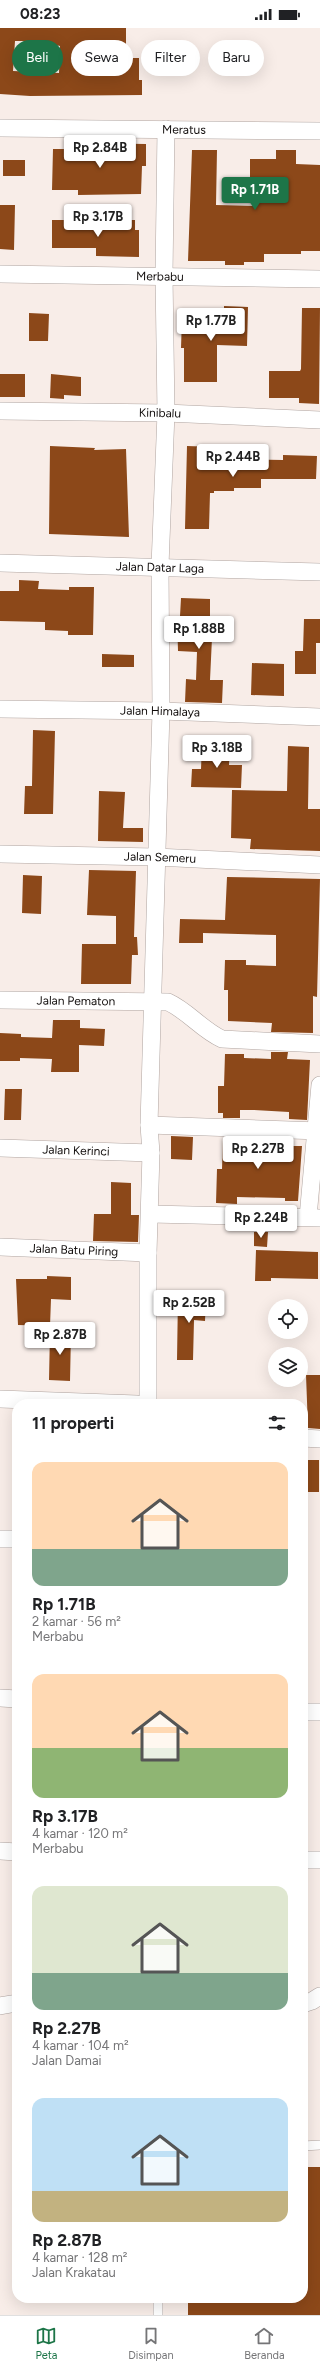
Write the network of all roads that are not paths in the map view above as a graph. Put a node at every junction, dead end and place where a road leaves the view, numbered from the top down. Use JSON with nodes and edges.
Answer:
{"nodes":[{"id":1,"x":0,"y":128,"type":"edge"},
{"id":2,"x":166,"y":129,"type":"junction"},
{"id":3,"x":320,"y":131,"type":"edge"},
{"id":4,"x":0,"y":274,"type":"edge"},
{"id":5,"x":164,"y":275,"type":"junction"},
{"id":6,"x":320,"y":279,"type":"edge"},
{"id":7,"x":0,"y":411,"type":"edge"},
{"id":8,"x":166,"y":413,"type":"junction"},
{"id":9,"x":320,"y":420,"type":"edge"},
{"id":10,"x":0,"y":563,"type":"edge"},
{"id":11,"x":160,"y":566,"type":"junction"},
{"id":12,"x":320,"y":572,"type":"edge"},
{"id":13,"x":0,"y":709,"type":"edge"},
{"id":14,"x":161,"y":711,"type":"junction"},
{"id":15,"x":320,"y":717,"type":"edge"},
{"id":16,"x":0,"y":854,"type":"edge"},
{"id":17,"x":156,"y":857,"type":"junction"},
{"id":18,"x":320,"y":866,"type":"edge"},
{"id":19,"x":0,"y":1000,"type":"edge"},
{"id":20,"x":152,"y":1002,"type":"junction"},
{"id":21,"x":320,"y":1044,"type":"edge"},
{"id":22,"x":320,"y":1085,"type":"edge"},
{"id":23,"x":149,"y":1125,"type":"junction"},
{"id":24,"x":319,"y":1131,"type":"edge"},
{"id":25,"x":0,"y":1148,"type":"edge"},
{"id":26,"x":151,"y":1153,"type":"junction"},
{"id":27,"x":150,"y":1214,"type":"junction"},
{"id":28,"x":314,"y":1218,"type":"edge"},
{"id":29,"x":0,"y":1247,"type":"edge"},
{"id":30,"x":148,"y":1254,"type":"junction"},
{"id":31,"x":0,"y":1399,"type":"edge"},
{"id":32,"x":12,"y":1399,"type":"edge"},
{"id":33,"x":148,"y":1399,"type":"edge"},
{"id":34,"x":308,"y":1438,"type":"edge"},
{"id":35,"x":320,"y":1439,"type":"edge"},
{"id":36,"x":0,"y":1539,"type":"edge"},
{"id":37,"x":12,"y":1539,"type":"edge"},
{"id":38,"x":0,"y":1698,"type":"edge"},
{"id":39,"x":12,"y":1699,"type":"edge"},
{"id":40,"x":308,"y":1712,"type":"edge"},
{"id":41,"x":320,"y":1712,"type":"edge"},
{"id":42,"x":0,"y":1852,"type":"edge"},
{"id":43,"x":12,"y":1852,"type":"edge"},
{"id":44,"x":308,"y":1860,"type":"edge"},
{"id":45,"x":320,"y":1860,"type":"edge"},
{"id":46,"x":320,"y":1996,"type":"edge"},
{"id":47,"x":308,"y":2002,"type":"edge"},
{"id":48,"x":12,"y":2004,"type":"edge"},
{"id":49,"x":0,"y":2006,"type":"edge"},
{"id":50,"x":320,"y":2145,"type":"edge"},
{"id":51,"x":308,"y":2146,"type":"edge"},
{"id":52,"x":158,"y":2303,"type":"edge"},
{"id":53,"x":158,"y":2315,"type":"edge"}],
"edges":[{"from":1,"to":2,"type":"street","name":"Meratus"},
{"from":2,"to":3,"type":"street","name":"Meratus"},
{"from":2,"to":5,"type":"street"},
{"from":4,"to":5,"type":"street","name":"Merbabu"},
{"from":5,"to":6,"type":"street","name":"Merbabu"},
{"from":5,"to":8,"type":"street"},
{"from":7,"to":8,"type":"street","name":"Kinibalu"},
{"from":8,"to":9,"type":"street","name":"Kinibalu"},
{"from":8,"to":11,"type":"street"},
{"from":10,"to":11,"type":"street","name":"Jalan Datar Laga"},
{"from":11,"to":12,"type":"street","name":"Jalan Datar Laga"},
{"from":11,"to":14,"type":"street"},
{"from":13,"to":14,"type":"street","name":"Jalan Himalaya"},
{"from":14,"to":15,"type":"street","name":"Jalan Himalaya"},
{"from":14,"to":17,"type":"street"},
{"from":16,"to":17,"type":"street","name":"Jalan Semeru"},
{"from":17,"to":18,"type":"street","name":"Jalan Semeru"},
{"from":17,"to":20,"type":"street"},
{"from":19,"to":20,"type":"street","name":"Jalan Pematon"},
{"from":20,"to":21,"type":"street","name":"Jalan Pematon"},
{"from":20,"to":23,"type":"street"},
{"from":22,"to":24,"type":"street"},
{"from":23,"to":24,"type":"street"},
{"from":23,"to":26,"type":"street"},
{"from":24,"to":28,"type":"street"},
{"from":25,"to":26,"type":"street","name":"Jalan Kerinci"},
{"from":26,"to":27,"type":"street"},
{"from":27,"to":28,"type":"street"},
{"from":27,"to":30,"type":"street"},
{"from":29,"to":30,"type":"street","name":"Jalan Batu Piring"},
{"from":30,"to":33,"type":"street"},
{"from":31,"to":32,"type":"street"},
{"from":34,"to":35,"type":"street"},
{"from":36,"to":37,"type":"street"},
{"from":38,"to":39,"type":"street"},
{"from":40,"to":41,"type":"street"},
{"from":42,"to":43,"type":"street"},
{"from":44,"to":45,"type":"street"},
{"from":46,"to":47,"type":"street"},
{"from":48,"to":49,"type":"street"},
{"from":50,"to":51,"type":"lane"},
{"from":52,"to":53,"type":"lane"}]}
